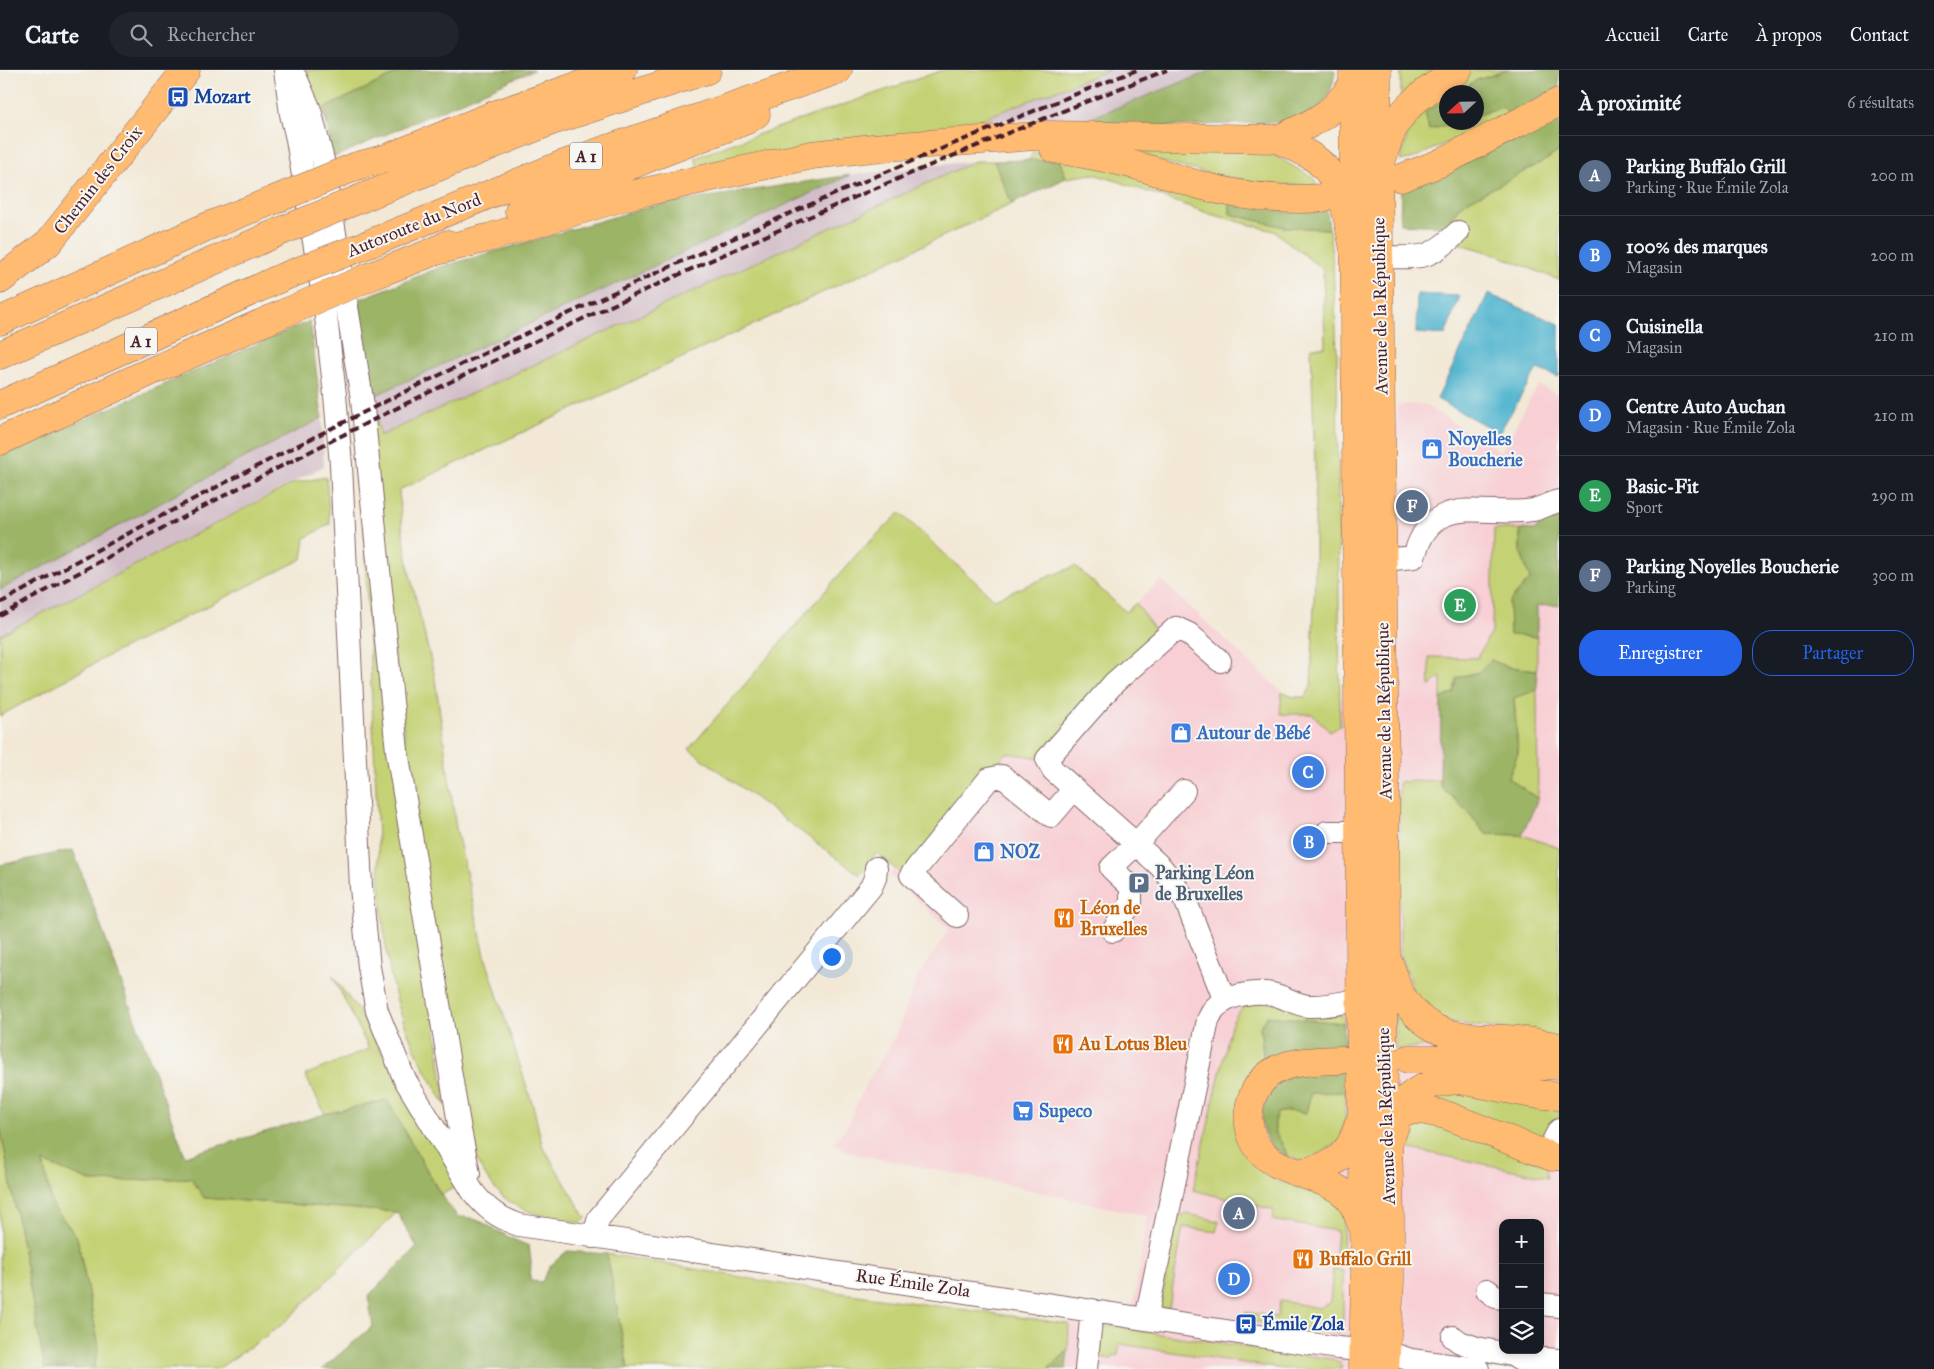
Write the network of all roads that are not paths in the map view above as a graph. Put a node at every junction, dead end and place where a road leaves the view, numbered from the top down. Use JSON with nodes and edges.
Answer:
{"nodes":[{"id":1,"x":186,"y":70,"type":"edge"},
{"id":2,"x":271,"y":70,"type":"edge"},
{"id":3,"x":287,"y":70,"type":"edge"},
{"id":4,"x":568,"y":70,"type":"edge"},
{"id":5,"x":623,"y":70,"type":"edge"},
{"id":6,"x":707,"y":70,"type":"edge"},
{"id":7,"x":838,"y":70,"type":"edge"},
{"id":8,"x":1377,"y":70,"type":"edge"},
{"id":9,"x":1458,"y":70,"type":"edge"},
{"id":10,"x":1356,"y":75,"type":"edge"},
{"id":11,"x":805,"y":80,"type":"junction"},
{"id":12,"x":1559,"y":102,"type":"edge"},
{"id":13,"x":291,"y":114,"type":"junction"},
{"id":14,"x":1277,"y":139,"type":"junction"},
{"id":15,"x":981,"y":140,"type":"junction"},
{"id":16,"x":357,"y":166,"type":"junction"},
{"id":17,"x":1390,"y":175,"type":"junction"},
{"id":18,"x":1322,"y":198,"type":"dead end"},
{"id":19,"x":1458,"y":232,"type":"dead end"},
{"id":20,"x":433,"y":252,"type":"junction"},
{"id":21,"x":1367,"y":255,"type":"junction"},
{"id":22,"x":0,"y":280,"type":"edge"},
{"id":23,"x":0,"y":321,"type":"edge"},
{"id":24,"x":0,"y":355,"type":"edge"},
{"id":25,"x":0,"y":405,"type":"edge"},
{"id":26,"x":0,"y":441,"type":"edge"},
{"id":27,"x":1559,"y":501,"type":"edge"},
{"id":28,"x":1383,"y":560,"type":"junction"},
{"id":29,"x":1220,"y":661,"type":"dead end"},
{"id":30,"x":1074,"y":789,"type":"junction"},
{"id":31,"x":1184,"y":791,"type":"dead end"},
{"id":32,"x":1327,"y":832,"type":"dead end"},
{"id":33,"x":1359,"y":832,"type":"junction"},
{"id":34,"x":1136,"y":844,"type":"junction"},
{"id":35,"x":876,"y":868,"type":"dead end"},
{"id":36,"x":957,"y":916,"type":"dead end"},
{"id":37,"x":1113,"y":931,"type":"dead end"},
{"id":38,"x":1386,"y":956,"type":"junction"},
{"id":39,"x":1362,"y":998,"type":"junction"},
{"id":40,"x":1225,"y":1001,"type":"junction"},
{"id":41,"x":1559,"y":1046,"type":"edge"},
{"id":42,"x":1408,"y":1059,"type":"dead end"},
{"id":43,"x":1341,"y":1060,"type":"dead end"},
{"id":44,"x":1552,"y":1069,"type":"edge"},
{"id":45,"x":1559,"y":1096,"type":"edge"},
{"id":46,"x":1400,"y":1110,"type":"junction"},
{"id":47,"x":1362,"y":1116,"type":"junction"},
{"id":48,"x":1559,"y":1130,"type":"edge"},
{"id":49,"x":1388,"y":1138,"type":"junction"},
{"id":50,"x":1555,"y":1158,"type":"edge"},
{"id":51,"x":1299,"y":1173,"type":"junction"},
{"id":52,"x":473,"y":1192,"type":"junction"},
{"id":53,"x":1364,"y":1229,"type":"junction"},
{"id":54,"x":593,"y":1237,"type":"junction"},
{"id":55,"x":1544,"y":1304,"type":"edge"},
{"id":56,"x":1559,"y":1306,"type":"edge"},
{"id":57,"x":1092,"y":1310,"type":"junction"},
{"id":58,"x":1146,"y":1319,"type":"junction"},
{"id":59,"x":1453,"y":1337,"type":"dead end"},
{"id":60,"x":1374,"y":1360,"type":"edge"},
{"id":61,"x":1559,"y":1360,"type":"edge"},
{"id":62,"x":1439,"y":1366,"type":"edge"},
{"id":63,"x":1086,"y":1369,"type":"edge"},
{"id":64,"x":1478,"y":1369,"type":"edge"}],
"edges":[{"from":1,"to":22,"type":"main road","name":"Chemin des Croix"},
{"from":2,"to":13,"type":"street"},
{"from":3,"to":13,"type":"street"},
{"from":3,"to":52,"type":"street"},
{"from":4,"to":16,"type":"main road"},
{"from":5,"to":16,"type":"main road"},
{"from":6,"to":24,"type":"main road","number":"A 1","bridge":true},
{"from":7,"to":11,"type":"main road","name":"Autoroute du Nord","number":"A 1"},
{"from":8,"to":17,"type":"main road","name":"Avenue de la République"},
{"from":9,"to":17,"type":"main road"},
{"from":10,"to":14,"type":"main road"},
{"from":10,"to":21,"type":"main road","name":"Avenue de la République"},
{"from":11,"to":20,"type":"main road"},
{"from":11,"to":25,"type":"main road","name":"Autoroute du Nord","number":"A 1","bridge":true},
{"from":12,"to":17,"type":"main road"},
{"from":13,"to":52,"type":"street","name":"Rue Émile Zola"},
{"from":14,"to":15,"type":"main road"},
{"from":14,"to":21,"type":"main road"},
{"from":15,"to":18,"type":"main road"},
{"from":15,"to":20,"type":"main road"},
{"from":16,"to":23,"type":"main road","bridge":true},
{"from":17,"to":21,"type":"main road","name":"Avenue de la République"},
{"from":19,"to":21,"type":"street"},
{"from":20,"to":26,"type":"main road","bridge":true},
{"from":21,"to":28,"type":"main road","name":"Avenue de la République"},
{"from":21,"to":33,"type":"main road","name":"Avenue de la République"},
{"from":27,"to":28,"type":"street"},
{"from":28,"to":38,"type":"main road","name":"Avenue de la République"},
{"from":29,"to":30,"type":"street"},
{"from":30,"to":34,"type":"street"},
{"from":30,"to":36,"type":"street"},
{"from":31,"to":34,"type":"street"},
{"from":32,"to":33,"type":"street"},
{"from":33,"to":39,"type":"main road","name":"Avenue de la République"},
{"from":34,"to":37,"type":"street"},
{"from":34,"to":40,"type":"street"},
{"from":35,"to":54,"type":"street"},
{"from":38,"to":41,"type":"main road"},
{"from":38,"to":49,"type":"main road","name":"Avenue de la République"},
{"from":39,"to":40,"type":"street"},
{"from":39,"to":47,"type":"main road","name":"Avenue de la République"},
{"from":40,"to":58,"type":"street"},
{"from":42,"to":44,"type":"main road"},
{"from":43,"to":51,"type":"main road"},
{"from":45,"to":46,"type":"main road"},
{"from":46,"to":49,"type":"main road"},
{"from":46,"to":50,"type":"main road"},
{"from":47,"to":51,"type":"main road"},
{"from":47,"to":53,"type":"main road","name":"Avenue de la République"},
{"from":48,"to":50,"type":"street"},
{"from":49,"to":60,"type":"main road","name":"Avenue de la République"},
{"from":51,"to":53,"type":"main road"},
{"from":52,"to":54,"type":"street","name":"Rue Émile Zola"},
{"from":53,"to":60,"type":"main road","name":"Avenue de la République"},
{"from":54,"to":57,"type":"street","name":"Rue Émile Zola"},
{"from":55,"to":56,"type":"street"},
{"from":57,"to":58,"type":"street","name":"Rue Émile Zola"},
{"from":57,"to":63,"type":"street"},
{"from":58,"to":60,"type":"street","name":"Rue Émile Zola"},
{"from":59,"to":61,"type":"street"},
{"from":60,"to":62,"type":"street","name":"Rue Émile Zola"},
{"from":62,"to":64,"type":"street","name":"Rue Émile Zola"}]}
